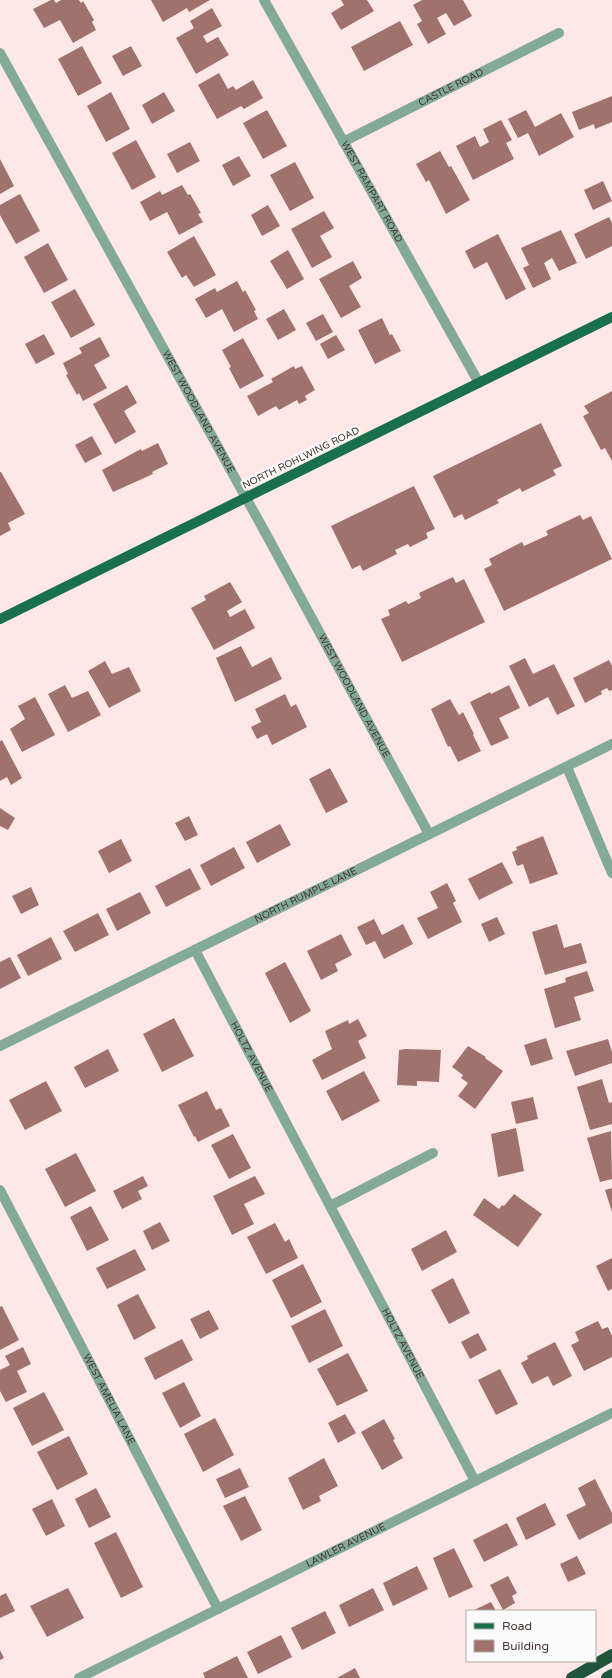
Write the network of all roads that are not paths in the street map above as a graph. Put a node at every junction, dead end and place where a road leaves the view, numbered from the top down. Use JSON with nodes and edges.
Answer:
{"nodes":[{"id":1,"x":264,"y":0,"type":"edge"},
{"id":2,"x":559,"y":33,"type":"dead end"},
{"id":3,"x":0,"y":53,"type":"edge"},
{"id":4,"x":343,"y":142,"type":"junction"},
{"id":5,"x":612,"y":317,"type":"edge"},
{"id":6,"x":479,"y":383,"type":"junction"},
{"id":7,"x":246,"y":498,"type":"junction"},
{"id":8,"x":0,"y":619,"type":"edge"},
{"id":9,"x":612,"y":744,"type":"edge"},
{"id":10,"x":567,"y":766,"type":"junction"},
{"id":11,"x":429,"y":834,"type":"junction"},
{"id":12,"x":612,"y":873,"type":"edge"},
{"id":13,"x":195,"y":950,"type":"junction"},
{"id":14,"x":0,"y":1046,"type":"edge"},
{"id":15,"x":433,"y":1153,"type":"dead end"},
{"id":16,"x":0,"y":1190,"type":"edge"},
{"id":17,"x":330,"y":1206,"type":"junction"},
{"id":18,"x":612,"y":1413,"type":"edge"},
{"id":19,"x":475,"y":1481,"type":"junction"},
{"id":20,"x":218,"y":1609,"type":"junction"},
{"id":21,"x":612,"y":1655,"type":"edge"},
{"id":22,"x":612,"y":1675,"type":"edge"},
{"id":23,"x":79,"y":1678,"type":"edge"},
{"id":24,"x":572,"y":1678,"type":"edge"},
{"id":25,"x":606,"y":1678,"type":"edge"}],
"edges":[{"from":1,"to":4,"type":"street","name":"WEST RAMPART ROAD"},
{"from":2,"to":4,"type":"street","name":"CASTLE ROAD"},
{"from":3,"to":7,"type":"street","name":"WEST WOODLAND AVENUE"},
{"from":4,"to":6,"type":"street","name":"WEST RAMPART ROAD"},
{"from":5,"to":6,"type":"main road","name":"NORTH ROHLWING ROAD"},
{"from":6,"to":7,"type":"main road","name":"NORTH ROHLWING ROAD"},
{"from":7,"to":8,"type":"main road","name":"NORTH ROHLWING ROAD"},
{"from":7,"to":11,"type":"street","name":"WEST WOODLAND AVENUE"},
{"from":9,"to":10,"type":"street","name":"NORTH RUMPLE LANE"},
{"from":10,"to":11,"type":"street","name":"NORTH RUMPLE LANE"},
{"from":10,"to":12,"type":"street"},
{"from":11,"to":13,"type":"street","name":"NORTH RUMPLE LANE"},
{"from":13,"to":14,"type":"street","name":"NORTH RUMPLE LANE"},
{"from":13,"to":17,"type":"street","name":"HOLTZ AVENUE"},
{"from":15,"to":17,"type":"street"},
{"from":16,"to":20,"type":"street","name":"WEST AMELIA LANE"},
{"from":17,"to":19,"type":"street","name":"HOLTZ AVENUE"},
{"from":18,"to":19,"type":"street","name":"LAWLER AVENUE"},
{"from":19,"to":20,"type":"street","name":"LAWLER AVENUE"},
{"from":20,"to":23,"type":"street","name":"LAWLER AVENUE"},
{"from":21,"to":24,"type":"highway"},
{"from":22,"to":25,"type":"highway"}]}
